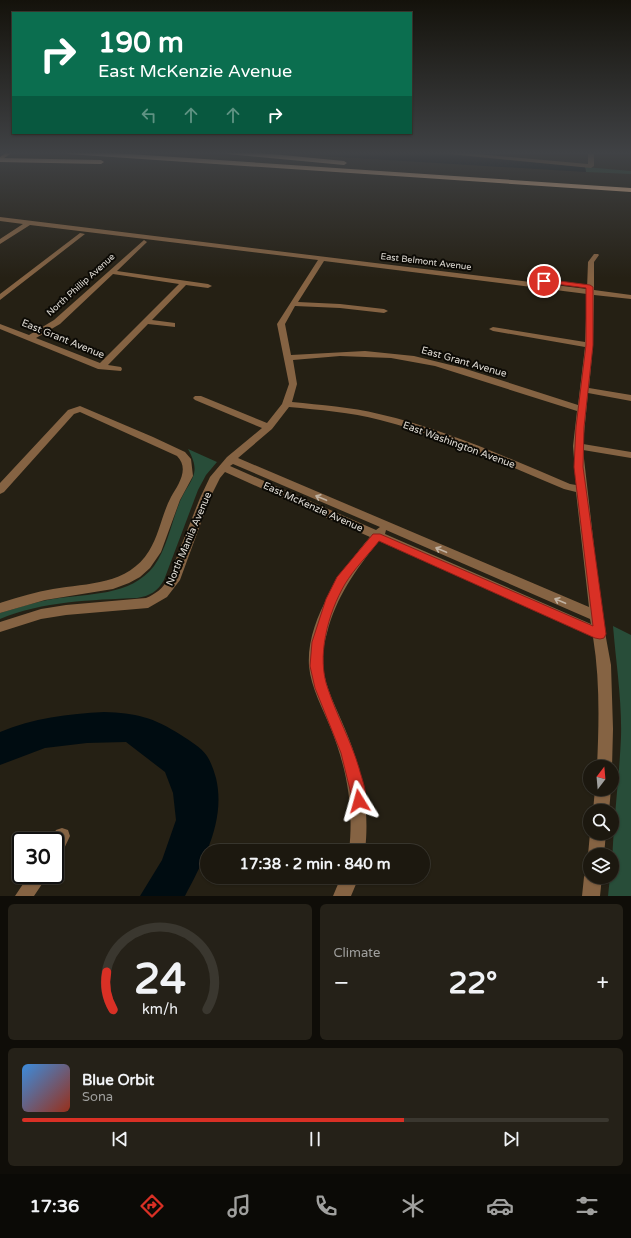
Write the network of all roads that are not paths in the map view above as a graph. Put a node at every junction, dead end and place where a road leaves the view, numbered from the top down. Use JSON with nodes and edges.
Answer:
{"nodes":[{"id":1,"x":0,"y":214,"type":"edge"},
{"id":2,"x":0,"y":220,"type":"edge"},
{"id":3,"x":28,"y":223,"type":"junction"},
{"id":4,"x":21,"y":228,"type":"junction"},
{"id":5,"x":82,"y":234,"type":"junction"},
{"id":6,"x":0,"y":242,"type":"edge"},
{"id":7,"x":144,"y":242,"type":"junction"},
{"id":8,"x":220,"y":244,"type":"junction"},
{"id":9,"x":213,"y":252,"type":"junction"},
{"id":10,"x":596,"y":255,"type":"dead end"},
{"id":11,"x":320,"y":262,"type":"junction"},
{"id":12,"x":112,"y":272,"type":"junction"},
{"id":13,"x":184,"y":283,"type":"junction"},
{"id":14,"x":208,"y":286,"type":"dead end"},
{"id":15,"x":590,"y":292,"type":"junction"},
{"id":16,"x":631,"y":292,"type":"edge"},
{"id":17,"x":631,"y":297,"type":"edge"},
{"id":18,"x":0,"y":298,"type":"edge"},
{"id":19,"x":293,"y":304,"type":"junction"},
{"id":20,"x":384,"y":311,"type":"dead end"},
{"id":21,"x":146,"y":321,"type":"junction"},
{"id":22,"x":172,"y":325,"type":"dead end"},
{"id":23,"x":0,"y":326,"type":"edge"},
{"id":24,"x":493,"y":329,"type":"dead end"},
{"id":25,"x":29,"y":338,"type":"junction"},
{"id":26,"x":589,"y":345,"type":"junction"},
{"id":27,"x":288,"y":358,"type":"junction"},
{"id":28,"x":101,"y":367,"type":"junction"},
{"id":29,"x":118,"y":369,"type":"dead end"},
{"id":30,"x":584,"y":390,"type":"junction"},
{"id":31,"x":198,"y":398,"type":"dead end"},
{"id":32,"x":631,"y":398,"type":"edge"},
{"id":33,"x":287,"y":404,"type":"junction"},
{"id":34,"x":583,"y":409,"type":"junction"},
{"id":35,"x":269,"y":427,"type":"junction"},
{"id":36,"x":578,"y":446,"type":"junction"},
{"id":37,"x":631,"y":455,"type":"edge"},
{"id":38,"x":227,"y":463,"type":"junction"},
{"id":39,"x":581,"y":489,"type":"junction"},
{"id":40,"x":0,"y":490,"type":"edge"},
{"id":41,"x":381,"y":531,"type":"junction"},
{"id":42,"x":0,"y":608,"type":"edge"},
{"id":43,"x":596,"y":616,"type":"junction"},
{"id":44,"x":0,"y":627,"type":"edge"},
{"id":45,"x":600,"y":634,"type":"junction"},
{"id":46,"x":605,"y":760,"type":"edge"},
{"id":47,"x":358,"y":844,"type":"edge"},
{"id":48,"x":33,"y":884,"type":"edge"},
{"id":49,"x":347,"y":884,"type":"edge"},
{"id":50,"x":592,"y":884,"type":"edge"},
{"id":51,"x":24,"y":896,"type":"edge"},
{"id":52,"x":342,"y":896,"type":"edge"},
{"id":53,"x":591,"y":896,"type":"edge"}],
"edges":[{"from":1,"to":8,"type":"street","name":"East Belmont Avenue"},
{"from":2,"to":3,"type":"street","name":"East Belmont Avenue"},
{"from":3,"to":4,"type":"street"},
{"from":3,"to":8,"type":"street","name":"East Belmont Avenue"},
{"from":4,"to":5,"type":"street","name":"East Belmont Avenue"},
{"from":4,"to":6,"type":"street"},
{"from":5,"to":7,"type":"street","name":"East Belmont Avenue"},
{"from":5,"to":18,"type":"street"},
{"from":7,"to":9,"type":"street","name":"East Belmont Avenue"},
{"from":7,"to":12,"type":"street","name":"North Phillip Avenue"},
{"from":8,"to":9,"type":"street"},
{"from":8,"to":11,"type":"street","name":"East Belmont Avenue"},
{"from":8,"to":15,"type":"street","name":"East Belmont Avenue"},
{"from":9,"to":11,"type":"street","name":"East Belmont Avenue"},
{"from":10,"to":15,"type":"street"},
{"from":11,"to":15,"type":"street","name":"East Belmont Avenue"},
{"from":11,"to":19,"type":"street","name":"North Manila Avenue"},
{"from":12,"to":13,"type":"street"},
{"from":12,"to":25,"type":"street","name":"North Phillip Avenue"},
{"from":13,"to":14,"type":"street"},
{"from":13,"to":21,"type":"street"},
{"from":15,"to":16,"type":"street","name":"East Belmont Avenue"},
{"from":15,"to":17,"type":"street","name":"East Belmont Avenue"},
{"from":15,"to":26,"type":"street"},
{"from":19,"to":20,"type":"street"},
{"from":19,"to":27,"type":"street","name":"North Manila Avenue"},
{"from":21,"to":22,"type":"street"},
{"from":21,"to":28,"type":"street"},
{"from":23,"to":25,"type":"street","name":"East Grant Avenue"},
{"from":24,"to":26,"type":"street"},
{"from":25,"to":28,"type":"street","name":"East Grant Avenue"},
{"from":26,"to":30,"type":"street"},
{"from":27,"to":33,"type":"street","name":"North Manila Avenue"},
{"from":27,"to":34,"type":"street","name":"East Grant Avenue"},
{"from":28,"to":29,"type":"street","name":"East Grant Avenue"},
{"from":30,"to":32,"type":"street"},
{"from":30,"to":34,"type":"street"},
{"from":31,"to":35,"type":"street"},
{"from":33,"to":35,"type":"street","name":"North Manila Avenue"},
{"from":33,"to":39,"type":"street","name":"East Washington Avenue"},
{"from":34,"to":36,"type":"street"},
{"from":35,"to":38,"type":"street","name":"North Manila Avenue"},
{"from":36,"to":37,"type":"street"},
{"from":36,"to":39,"type":"street"},
{"from":38,"to":41,"type":"street","name":"East McKenzie Avenue"},
{"from":38,"to":44,"type":"street","name":"North Manila Avenue"},
{"from":39,"to":43,"type":"street"},
{"from":40,"to":42,"type":"street"},
{"from":43,"to":41,"type":"street","name":"East McKenzie Avenue","one_way":true},
{"from":41,"to":45,"type":"street","name":"East McKenzie Avenue"},
{"from":41,"to":47,"type":"street"},
{"from":43,"to":45,"type":"street"},
{"from":45,"to":46,"type":"street"},
{"from":48,"to":51,"type":"street"},
{"from":49,"to":52,"type":"street"},
{"from":50,"to":53,"type":"street"}]}
